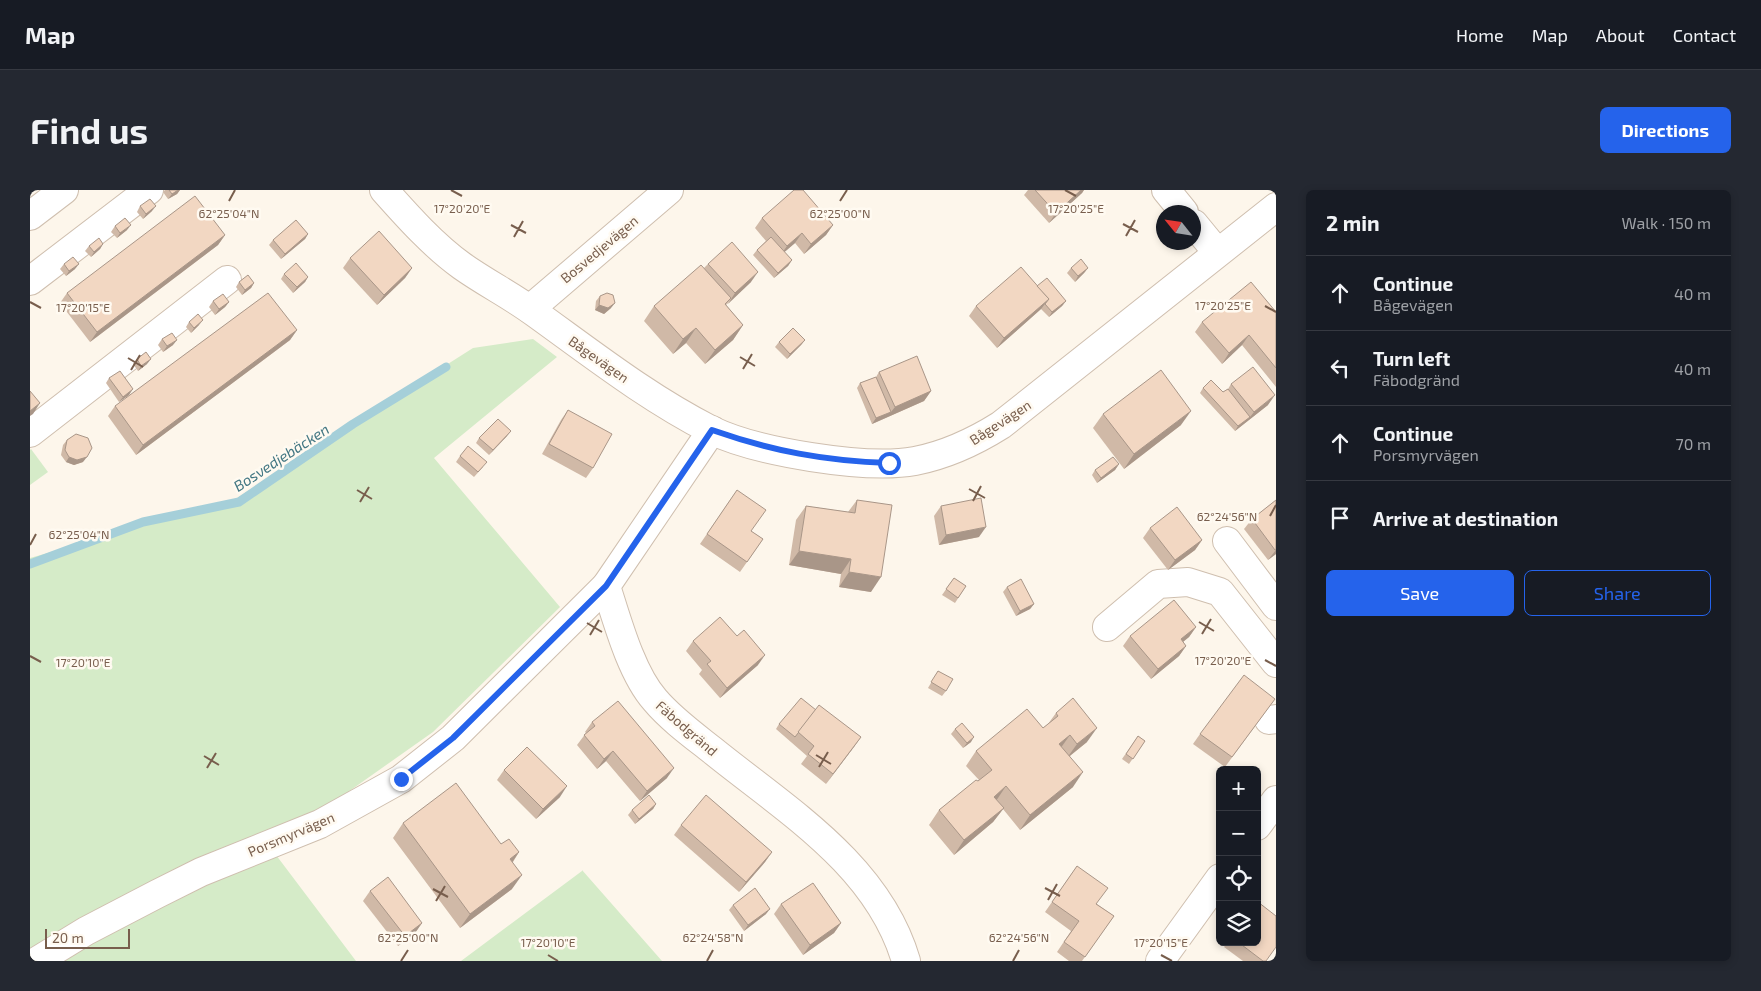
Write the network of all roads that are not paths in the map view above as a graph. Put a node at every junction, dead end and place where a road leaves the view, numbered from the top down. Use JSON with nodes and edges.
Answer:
{"nodes":[{"id":1,"x":64,"y":190,"type":"edge"},
{"id":2,"x":149,"y":190,"type":"edge"},
{"id":3,"x":384,"y":190,"type":"edge"},
{"id":4,"x":669,"y":190,"type":"edge"},
{"id":5,"x":1166,"y":190,"type":"edge"},
{"id":6,"x":1178,"y":205,"type":"edge"},
{"id":7,"x":1276,"y":206,"type":"edge"},
{"id":8,"x":30,"y":216,"type":"edge"},
{"id":9,"x":1201,"y":233,"type":"edge"},
{"id":10,"x":1217,"y":252,"type":"junction"},
{"id":11,"x":227,"y":280,"type":"dead end"},
{"id":12,"x":30,"y":281,"type":"edge"},
{"id":13,"x":530,"y":309,"type":"junction"},
{"id":14,"x":712,"y":430,"type":"junction"},
{"id":15,"x":30,"y":433,"type":"edge"},
{"id":16,"x":1227,"y":541,"type":"dead end"},
{"id":17,"x":606,"y":586,"type":"junction"},
{"id":18,"x":1276,"y":606,"type":"edge"},
{"id":19,"x":1107,"y":627,"type":"dead end"},
{"id":20,"x":1276,"y":663,"type":"edge"},
{"id":21,"x":1276,"y":800,"type":"edge"},
{"id":22,"x":1261,"y":821,"type":"edge"},
{"id":23,"x":1216,"y":884,"type":"edge"},
{"id":24,"x":37,"y":961,"type":"edge"},
{"id":25,"x":906,"y":961,"type":"edge"},
{"id":26,"x":1160,"y":961,"type":"edge"}],
"edges":[{"from":1,"to":8,"type":"street"},
{"from":2,"to":12,"type":"street"},
{"from":3,"to":13,"type":"street","name":"Bågevägen"},
{"from":4,"to":13,"type":"street","name":"Bosvedjevägen"},
{"from":5,"to":6,"type":"street"},
{"from":7,"to":10,"type":"street","name":"Bågevägen"},
{"from":9,"to":10,"type":"street"},
{"from":10,"to":14,"type":"street","name":"Bågevägen"},
{"from":11,"to":15,"type":"street"},
{"from":13,"to":14,"type":"street","name":"Bågevägen"},
{"from":14,"to":17,"type":"street"},
{"from":16,"to":18,"type":"street"},
{"from":17,"to":24,"type":"street","name":"Porsmyrvägen"},
{"from":17,"to":25,"type":"street","name":"Fäbodgränd"},
{"from":19,"to":20,"type":"street"},
{"from":21,"to":22,"type":"street"},
{"from":23,"to":26,"type":"street"}]}
